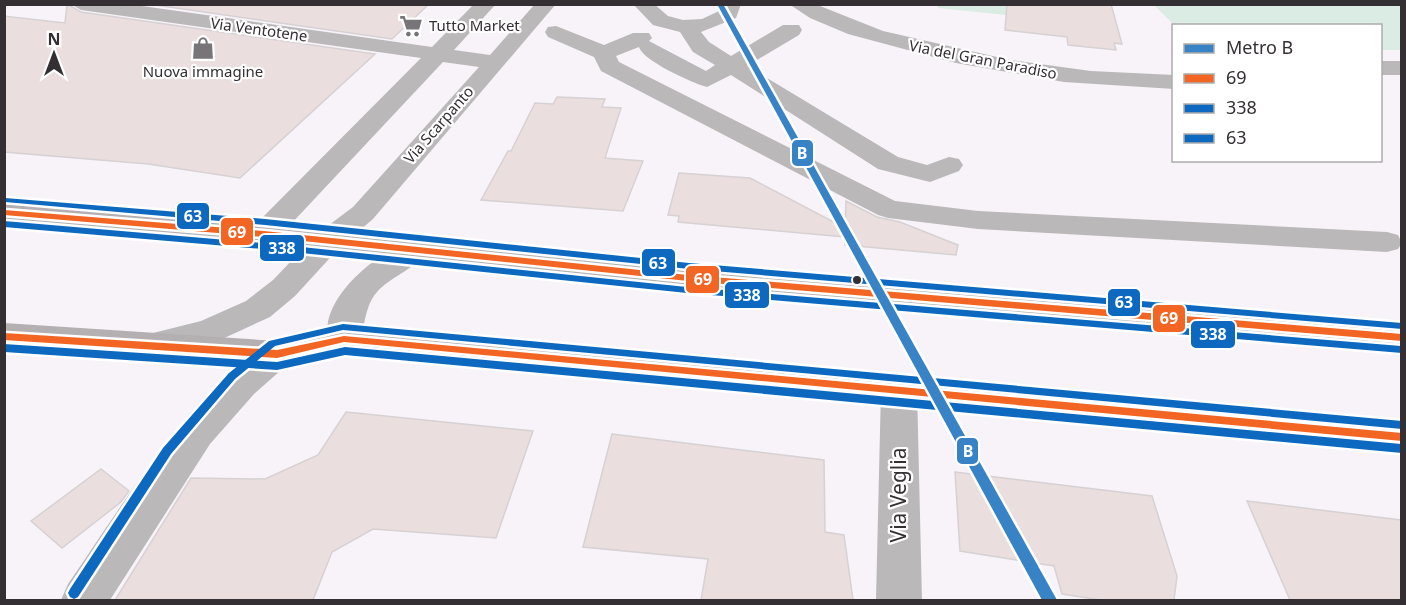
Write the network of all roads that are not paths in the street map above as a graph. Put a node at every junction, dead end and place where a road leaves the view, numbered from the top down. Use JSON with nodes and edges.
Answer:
{"nodes":[{"id":1,"x":81,"y":4,"type":"edge"},
{"id":2,"x":486,"y":4,"type":"edge"},
{"id":3,"x":546,"y":4,"type":"edge"},
{"id":4,"x":643,"y":4,"type":"edge"},
{"id":5,"x":731,"y":4,"type":"edge"},
{"id":6,"x":800,"y":4,"type":"edge"},
{"id":7,"x":687,"y":27,"type":"junction"},
{"id":8,"x":791,"y":30,"type":"dead end"},
{"id":9,"x":556,"y":32,"type":"dead end"},
{"id":10,"x":604,"y":53,"type":"junction"},
{"id":11,"x":437,"y":55,"type":"junction"},
{"id":12,"x":494,"y":62,"type":"junction"},
{"id":13,"x":732,"y":66,"type":"junction"},
{"id":14,"x":1382,"y":68,"type":"edge"},
{"id":15,"x":1401,"y":68,"type":"edge"},
{"id":16,"x":1172,"y":82,"type":"edge"},
{"id":17,"x":950,"y":165,"type":"dead end"},
{"id":18,"x":4,"y":212,"type":"edge"},
{"id":19,"x":264,"y":234,"type":"junction"},
{"id":20,"x":328,"y":240,"type":"junction"},
{"id":21,"x":1387,"y":242,"type":"dead end"},
{"id":22,"x":412,"y":251,"type":"junction"},
{"id":23,"x":4,"y":336,"type":"edge"},
{"id":24,"x":1401,"y":338,"type":"edge"},
{"id":25,"x":344,"y":339,"type":"junction"},
{"id":26,"x":152,"y":345,"type":"junction"},
{"id":27,"x":277,"y":354,"type":"junction"},
{"id":28,"x":899,"y":389,"type":"junction"},
{"id":29,"x":1401,"y":436,"type":"edge"},
{"id":30,"x":84,"y":600,"type":"edge"},
{"id":31,"x":899,"y":600,"type":"edge"}],
"edges":[{"from":1,"to":11,"type":"street","name":"Via Ventotene"},
{"from":2,"to":11,"type":"street"},
{"from":3,"to":12,"type":"street","name":"Via Scarpanto"},
{"from":4,"to":7,"type":"street"},
{"from":5,"to":7,"type":"street"},
{"from":6,"to":16,"type":"street","name":"Via del Gran Paradiso"},
{"from":7,"to":13,"type":"street"},
{"from":8,"to":13,"type":"street"},
{"from":9,"to":10,"type":"street"},
{"from":10,"to":13,"type":"street"},
{"from":10,"to":21,"type":"street"},
{"from":11,"to":12,"type":"street","name":"Via Ventotene"},
{"from":11,"to":19,"type":"street"},
{"from":12,"to":20,"type":"street","name":"Via Scarpanto"},
{"from":13,"to":17,"type":"street"},
{"from":14,"to":15,"type":"street"},
{"from":18,"to":19,"type":"main road"},
{"from":19,"to":20,"type":"main road"},
{"from":20,"to":22,"type":"main road"},
{"from":20,"to":26,"type":"street","name":"Via Scarpanto"},
{"from":22,"to":24,"type":"main road"},
{"from":22,"to":25,"type":"street"},
{"from":23,"to":26,"type":"main road"},
{"from":25,"to":27,"type":"main road"},
{"from":25,"to":28,"type":"main road"},
{"from":26,"to":27,"type":"main road"},
{"from":27,"to":30,"type":"street"},
{"from":28,"to":29,"type":"main road"},
{"from":28,"to":31,"type":"street","name":"Via Veglia"}]}
